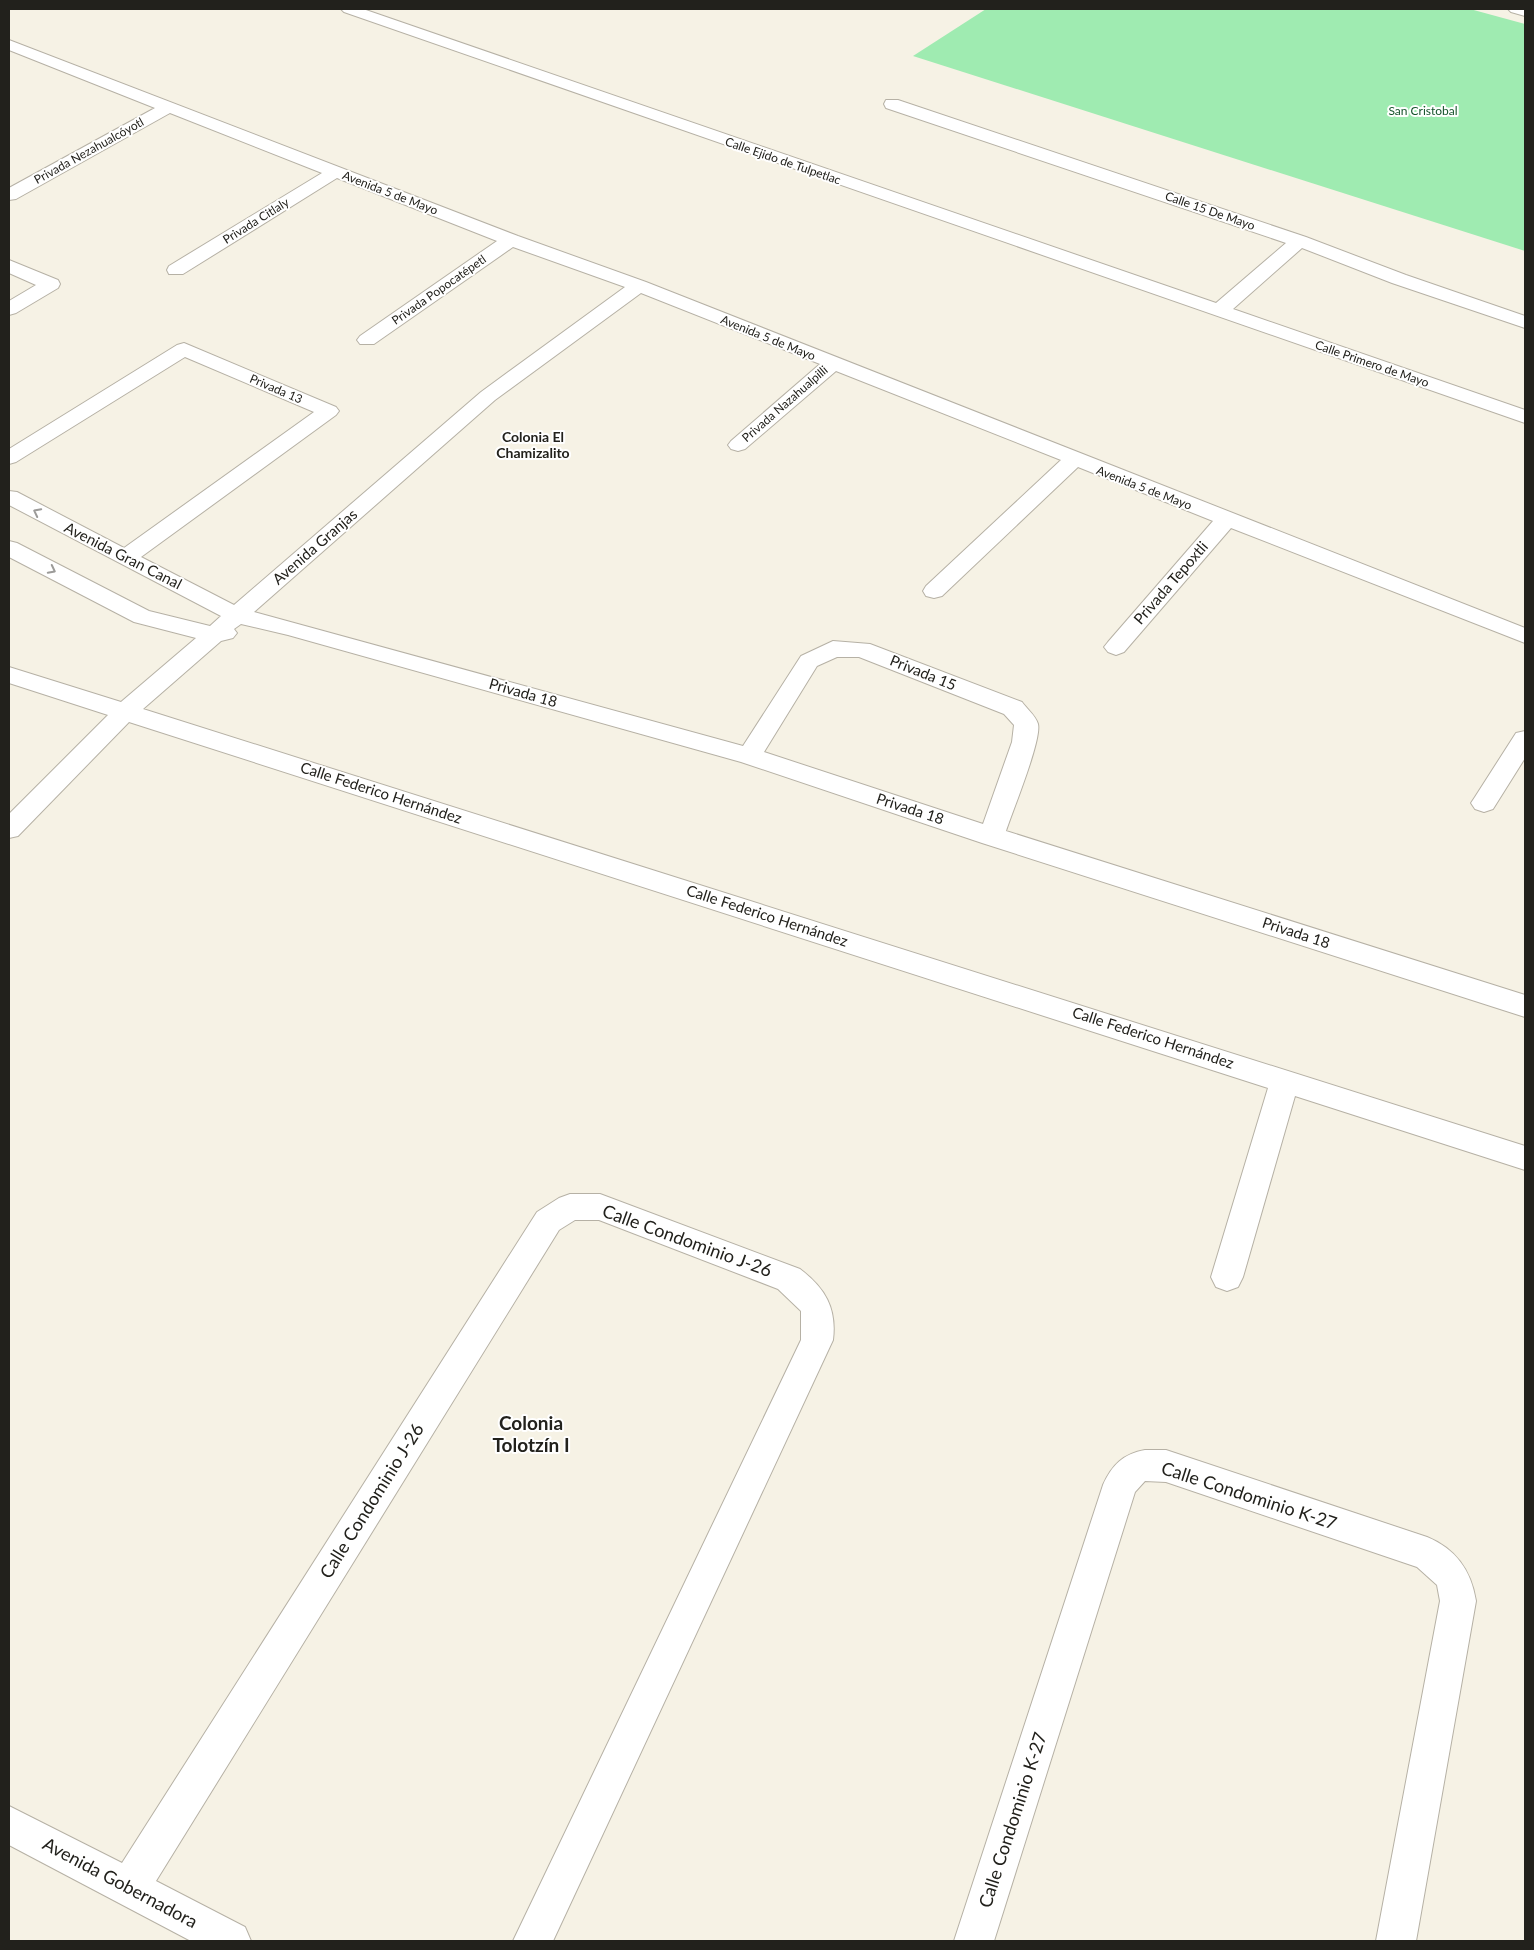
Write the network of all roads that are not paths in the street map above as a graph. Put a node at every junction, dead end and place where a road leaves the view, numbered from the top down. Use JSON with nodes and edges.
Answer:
{"nodes":[{"id":1,"x":349,"y":9,"type":"edge"},
{"id":2,"x":1516,"y":9,"type":"edge"},
{"id":3,"x":1525,"y":11,"type":"edge"},
{"id":4,"x":11,"y":48,"type":"edge"},
{"id":5,"x":892,"y":104,"type":"dead end"},
{"id":6,"x":169,"y":107,"type":"junction"},
{"id":7,"x":335,"y":172,"type":"junction"},
{"id":8,"x":10,"y":195,"type":"edge"},
{"id":9,"x":511,"y":240,"type":"junction"},
{"id":10,"x":1299,"y":241,"type":"junction"},
{"id":11,"x":9,"y":266,"type":"edge"},
{"id":12,"x":176,"y":270,"type":"dead end"},
{"id":13,"x":639,"y":286,"type":"junction"},
{"id":14,"x":9,"y":308,"type":"edge"},
{"id":15,"x":1219,"y":311,"type":"junction"},
{"id":16,"x":1525,"y":322,"type":"edge"},
{"id":17,"x":367,"y":340,"type":"dead end"},
{"id":18,"x":832,"y":364,"type":"junction"},
{"id":19,"x":1525,"y":417,"type":"edge"},
{"id":20,"x":738,"y":445,"type":"dead end"},
{"id":21,"x":9,"y":458,"type":"edge"},
{"id":22,"x":1073,"y":460,"type":"junction"},
{"id":23,"x":9,"y":497,"type":"edge"},
{"id":24,"x":1226,"y":520,"type":"junction"},
{"id":25,"x":9,"y":548,"type":"edge"},
{"id":26,"x":126,"y":557,"type":"junction"},
{"id":27,"x":934,"y":591,"type":"dead end"},
{"id":28,"x":236,"y":615,"type":"junction"},
{"id":29,"x":291,"y":628,"type":"junction"},
{"id":30,"x":212,"y":634,"type":"junction"},
{"id":31,"x":1525,"y":636,"type":"edge"},
{"id":32,"x":1116,"y":647,"type":"dead end"},
{"id":33,"x":9,"y":675,"type":"edge"},
{"id":34,"x":124,"y":712,"type":"junction"},
{"id":35,"x":1525,"y":739,"type":"edge"},
{"id":36,"x":749,"y":756,"type":"junction"},
{"id":37,"x":1484,"y":803,"type":"dead end"},
{"id":38,"x":9,"y":829,"type":"edge"},
{"id":39,"x":991,"y":836,"type":"junction"},
{"id":40,"x":1525,"y":1006,"type":"edge"},
{"id":41,"x":1285,"y":1080,"type":"junction"},
{"id":42,"x":1525,"y":1158,"type":"edge"},
{"id":43,"x":1227,"y":1277,"type":"dead end"},
{"id":44,"x":9,"y":1825,"type":"edge"},
{"id":45,"x":129,"y":1888,"type":"junction"},
{"id":46,"x":231,"y":1941,"type":"edge"},
{"id":47,"x":533,"y":1941,"type":"edge"},
{"id":48,"x":974,"y":1941,"type":"edge"},
{"id":49,"x":1396,"y":1941,"type":"edge"}],
"edges":[{"from":1,"to":15,"type":"street","name":"Calle Ejido de Tulpetlac"},
{"from":2,"to":3,"type":"street"},
{"from":4,"to":6,"type":"street","name":"Avenida 5 de Mayo"},
{"from":5,"to":10,"type":"street","name":"Calle 15 De Mayo"},
{"from":6,"to":7,"type":"street","name":"Avenida 5 de Mayo"},
{"from":6,"to":8,"type":"street","name":"Privada Nezahualcóyotl"},
{"from":7,"to":9,"type":"street","name":"Avenida 5 de Mayo"},
{"from":7,"to":12,"type":"street","name":"Privada Citlaly"},
{"from":9,"to":13,"type":"street","name":"Avenida 5 de Mayo"},
{"from":9,"to":17,"type":"street","name":"Privada Popocatépetl"},
{"from":10,"to":15,"type":"street"},
{"from":10,"to":16,"type":"street","name":"Calle 15 De Mayo"},
{"from":11,"to":14,"type":"street"},
{"from":13,"to":18,"type":"street","name":"Avenida 5 de Mayo"},
{"from":13,"to":28,"type":"street","name":"Avenida Granjas"},
{"from":15,"to":19,"type":"street","name":"Calle Primero de Mayo"},
{"from":18,"to":20,"type":"street","name":"Privada Nazahualpilli"},
{"from":18,"to":22,"type":"street","name":"Avenida 5 de Mayo"},
{"from":21,"to":26,"type":"street","name":"Privada 13"},
{"from":22,"to":24,"type":"street","name":"Avenida 5 de Mayo"},
{"from":22,"to":27,"type":"street"},
{"from":26,"to":23,"type":"street","name":"Avenida Gran Canal","one_way":true},
{"from":24,"to":31,"type":"street","name":"Avenida 5 de Mayo"},
{"from":24,"to":32,"type":"street","name":"Privada Tepoxtli"},
{"from":25,"to":30,"type":"street","one_way":true},
{"from":26,"to":28,"type":"street","name":"Avenida Gran Canal"},
{"from":28,"to":29,"type":"street","name":"Privada 18"},
{"from":28,"to":30,"type":"street","name":"Avenida Granjas"},
{"from":29,"to":30,"type":"street","name":"Privada 18"},
{"from":29,"to":36,"type":"street","name":"Privada 18"},
{"from":30,"to":34,"type":"street","name":"Avenida Granjas"},
{"from":33,"to":34,"type":"street","name":"Calle Federico Hernández"},
{"from":34,"to":38,"type":"street","name":"Avenida Granjas"},
{"from":34,"to":41,"type":"street","name":"Calle Federico Hernández"},
{"from":35,"to":37,"type":"street"},
{"from":36,"to":39,"type":"street","name":"Privada 18"},
{"from":36,"to":39,"type":"street","name":"Privada 15"},
{"from":39,"to":40,"type":"street","name":"Privada 18"},
{"from":41,"to":42,"type":"street","name":"Calle Federico Hernández"},
{"from":41,"to":43,"type":"street"},
{"from":44,"to":45,"type":"street","name":"Avenida Gobernadora"},
{"from":45,"to":46,"type":"street","name":"Avenida Gobernadora"},
{"from":45,"to":47,"type":"street","name":"Calle Condominio J-26"},
{"from":48,"to":49,"type":"street","name":"Calle Condominio K-27"}]}
